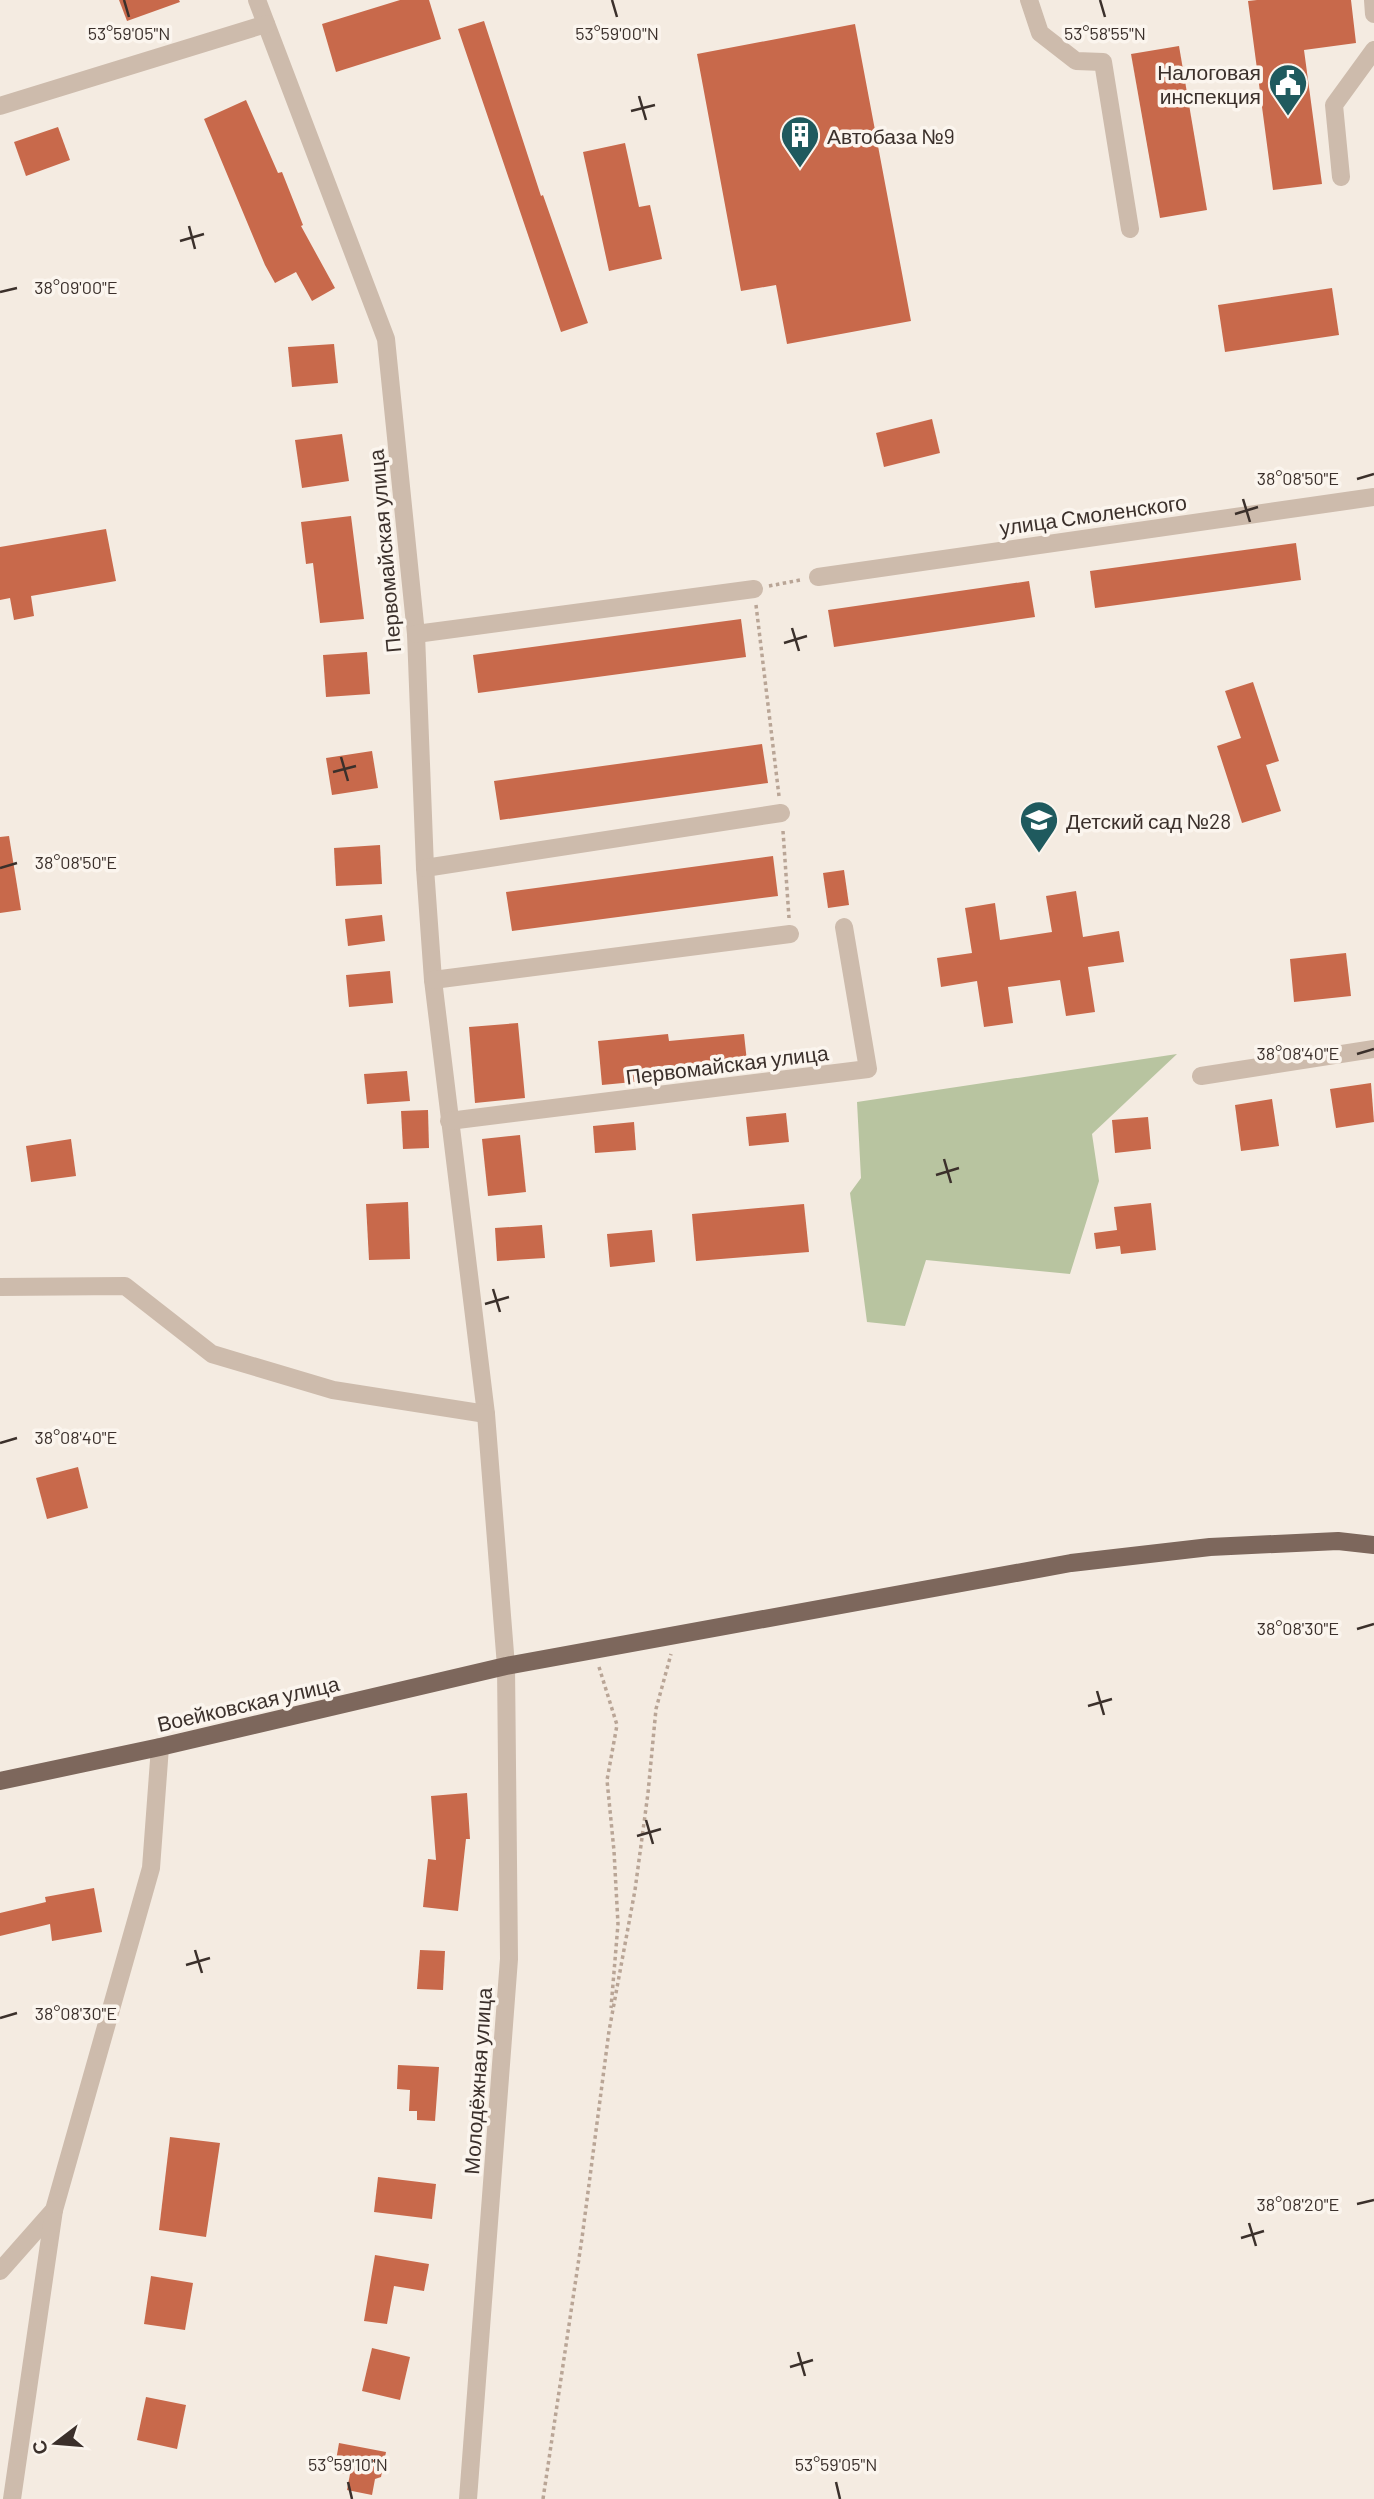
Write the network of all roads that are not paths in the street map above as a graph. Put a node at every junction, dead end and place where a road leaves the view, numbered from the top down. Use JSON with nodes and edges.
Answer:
{"nodes":[{"id":1,"x":257,"y":0,"type":"edge"},
{"id":2,"x":1029,"y":0,"type":"edge"},
{"id":3,"x":1373,"y":0,"type":"edge"},
{"id":4,"x":1374,"y":14,"type":"edge"},
{"id":5,"x":266,"y":24,"type":"junction"},
{"id":6,"x":1374,"y":50,"type":"edge"},
{"id":7,"x":0,"y":107,"type":"edge"},
{"id":8,"x":1341,"y":177,"type":"dead end"},
{"id":9,"x":1130,"y":229,"type":"dead end"},
{"id":10,"x":1374,"y":497,"type":"edge"},
{"id":11,"x":818,"y":577,"type":"road end"},
{"id":12,"x":754,"y":589,"type":"road end"},
{"id":13,"x":416,"y":634,"type":"junction"},
{"id":14,"x":781,"y":813,"type":"road end"},
{"id":15,"x":425,"y":867,"type":"junction"},
{"id":16,"x":844,"y":927,"type":"dead end"},
{"id":17,"x":790,"y":934,"type":"road end"},
{"id":18,"x":433,"y":980,"type":"junction"},
{"id":19,"x":1374,"y":1049,"type":"edge"},
{"id":20,"x":1201,"y":1076,"type":"dead end"},
{"id":21,"x":449,"y":1121,"type":"junction"},
{"id":22,"x":0,"y":1287,"type":"edge"},
{"id":23,"x":486,"y":1414,"type":"junction"},
{"id":24,"x":1374,"y":1545,"type":"edge"},
{"id":25,"x":506,"y":1666,"type":"junction"},
{"id":26,"x":160,"y":1747,"type":"junction"},
{"id":27,"x":0,"y":1781,"type":"edge"},
{"id":28,"x":54,"y":2210,"type":"junction"},
{"id":29,"x":0,"y":2271,"type":"edge"},
{"id":30,"x":12,"y":2499,"type":"edge"},
{"id":31,"x":468,"y":2499,"type":"edge"}],
"edges":[{"from":1,"to":5,"type":"street","name":"Первомайская улица"},
{"from":2,"to":9,"type":"street"},
{"from":3,"to":4,"type":"street"},
{"from":5,"to":7,"type":"street"},
{"from":5,"to":13,"type":"street","name":"Первомайская улица"},
{"from":6,"to":8,"type":"street"},
{"from":10,"to":11,"type":"street","name":"улица Смоленского"},
{"from":12,"to":13,"type":"street"},
{"from":13,"to":15,"type":"street","name":"Первомайская улица"},
{"from":14,"to":15,"type":"street"},
{"from":15,"to":18,"type":"street","name":"Первомайская улица"},
{"from":16,"to":21,"type":"street","name":"Первомайская улица"},
{"from":17,"to":18,"type":"street"},
{"from":18,"to":21,"type":"street","name":"Первомайская улица"},
{"from":19,"to":20,"type":"street"},
{"from":21,"to":23,"type":"street","name":"Первомайская улица"},
{"from":22,"to":23,"type":"street"},
{"from":23,"to":25,"type":"street","name":"Первомайская улица"},
{"from":24,"to":25,"type":"main road","name":"Воейковская улица"},
{"from":25,"to":26,"type":"main road","name":"Воейковская улица"},
{"from":25,"to":31,"type":"street","name":"Молодёжная улица"},
{"from":26,"to":27,"type":"main road","name":"Воейковская улица"},
{"from":26,"to":28,"type":"street"},
{"from":28,"to":29,"type":"street"},
{"from":28,"to":30,"type":"street"}]}
